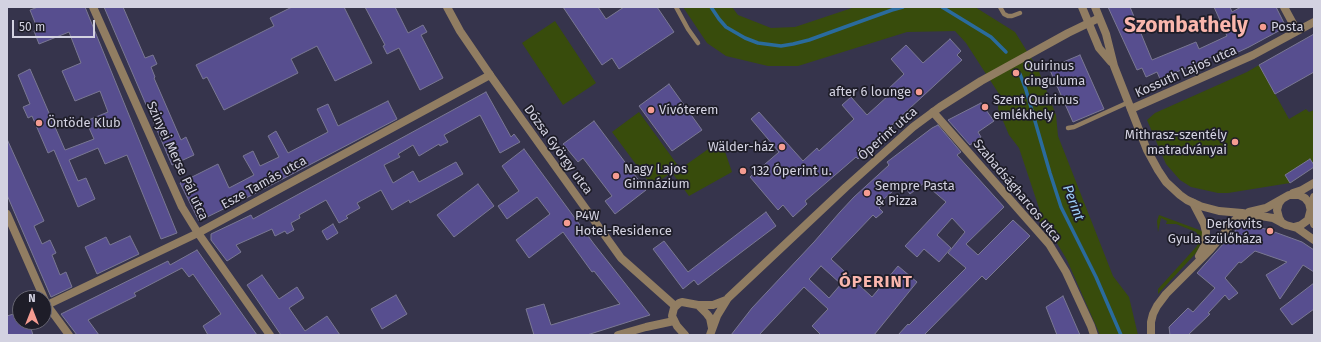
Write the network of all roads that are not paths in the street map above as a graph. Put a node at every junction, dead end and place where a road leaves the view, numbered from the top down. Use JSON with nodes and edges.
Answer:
{"nodes":[{"id":1,"x":94,"y":7,"type":"edge"},
{"id":2,"x":447,"y":7,"type":"edge"},
{"id":3,"x":676,"y":7,"type":"edge"},
{"id":4,"x":1000,"y":7,"type":"edge"},
{"id":5,"x":1082,"y":7,"type":"edge"},
{"id":6,"x":1095,"y":7,"type":"edge"},
{"id":7,"x":1284,"y":7,"type":"edge"},
{"id":8,"x":1020,"y":13,"type":"dead end"},
{"id":9,"x":1099,"y":18,"type":"junction"},
{"id":10,"x":1089,"y":22,"type":"junction"},
{"id":11,"x":1314,"y":22,"type":"edge"},
{"id":12,"x":1297,"y":31,"type":"junction"},
{"id":13,"x":698,"y":43,"type":"dead end"},
{"id":14,"x":1114,"y":66,"type":"junction"},
{"id":15,"x":490,"y":75,"type":"junction"},
{"id":16,"x":1130,"y":105,"type":"junction"},
{"id":17,"x":933,"y":112,"type":"junction"},
{"id":18,"x":1068,"y":128,"type":"dead end"},
{"id":19,"x":1314,"y":183,"type":"edge"},
{"id":20,"x":1285,"y":197,"type":"junction"},
{"id":21,"x":1314,"y":197,"type":"edge"},
{"id":22,"x":1193,"y":203,"type":"junction"},
{"id":23,"x":1310,"y":210,"type":"junction"},
{"id":24,"x":1246,"y":213,"type":"junction"},
{"id":25,"x":7,"y":214,"type":"edge"},
{"id":26,"x":1282,"y":222,"type":"junction"},
{"id":27,"x":1314,"y":224,"type":"edge"},
{"id":28,"x":1294,"y":227,"type":"junction"},
{"id":29,"x":198,"y":233,"type":"junction"},
{"id":30,"x":1314,"y":240,"type":"edge"},
{"id":31,"x":1190,"y":268,"type":"junction"},
{"id":32,"x":40,"y":290,"type":"edge"},
{"id":33,"x":728,"y":298,"type":"junction"},
{"id":34,"x":52,"y":303,"type":"edge"},
{"id":35,"x":698,"y":305,"type":"junction"},
{"id":36,"x":676,"y":306,"type":"junction"},
{"id":37,"x":52,"y":312,"type":"edge"},
{"id":38,"x":674,"y":321,"type":"junction"},
{"id":39,"x":711,"y":331,"type":"edge"},
{"id":40,"x":69,"y":335,"type":"edge"},
{"id":41,"x":270,"y":335,"type":"edge"},
{"id":42,"x":618,"y":335,"type":"edge"},
{"id":43,"x":685,"y":335,"type":"edge"},
{"id":44,"x":1094,"y":335,"type":"edge"},
{"id":45,"x":1151,"y":335,"type":"edge"}],
"edges":[{"from":1,"to":29,"type":"street","name":"Szinyei Merse Pál utca"},
{"from":2,"to":15,"type":"street","name":"Dózsa György utca"},
{"from":3,"to":13,"type":"lane"},
{"from":4,"to":8,"type":"lane"},
{"from":5,"to":10,"type":"street"},
{"from":6,"to":9,"type":"street"},
{"from":7,"to":12,"type":"street"},
{"from":9,"to":10,"type":"street","name":"Óperint utca"},
{"from":9,"to":14,"type":"street"},
{"from":10,"to":14,"type":"street"},
{"from":10,"to":17,"type":"street","name":"Óperint utca"},
{"from":11,"to":12,"type":"street","name":"Kossuth Lajos utca"},
{"from":12,"to":16,"type":"street","name":"Kossuth Lajos utca"},
{"from":14,"to":16,"type":"street"},
{"from":15,"to":29,"type":"street","name":"Esze Tamás utca"},
{"from":15,"to":36,"type":"street","name":"Dózsa György utca"},
{"from":16,"to":18,"type":"lane"},
{"from":16,"to":22,"type":"street"},
{"from":17,"to":33,"type":"street","name":"Óperint utca"},
{"from":17,"to":44,"type":"street","name":"Szabadságharcos utca"},
{"from":19,"to":20,"type":"street"},
{"from":20,"to":23,"type":"street"},
{"from":20,"to":24,"type":"street"},
{"from":20,"to":26,"type":"street"},
{"from":21,"to":23,"type":"street"},
{"from":22,"to":24,"type":"street"},
{"from":22,"to":31,"type":"street"},
{"from":23,"to":27,"type":"street"},
{"from":23,"to":28,"type":"street"},
{"from":24,"to":26,"type":"street"},
{"from":24,"to":31,"type":"street"},
{"from":25,"to":32,"type":"street"},
{"from":26,"to":28,"type":"street"},
{"from":28,"to":30,"type":"street"},
{"from":29,"to":34,"type":"street","name":"Esze Tamás utca"},
{"from":29,"to":41,"type":"street","name":"Szinyei Merse Pál utca"},
{"from":31,"to":45,"type":"street"},
{"from":33,"to":35,"type":"street","name":"Óperint utca"},
{"from":33,"to":39,"type":"street","name":"Óperint utca"},
{"from":35,"to":36,"type":"street","name":"Óperint utca"},
{"from":35,"to":39,"type":"street"},
{"from":36,"to":38,"type":"street"},
{"from":37,"to":40,"type":"street"},
{"from":38,"to":42,"type":"street"},
{"from":38,"to":43,"type":"street"}]}
